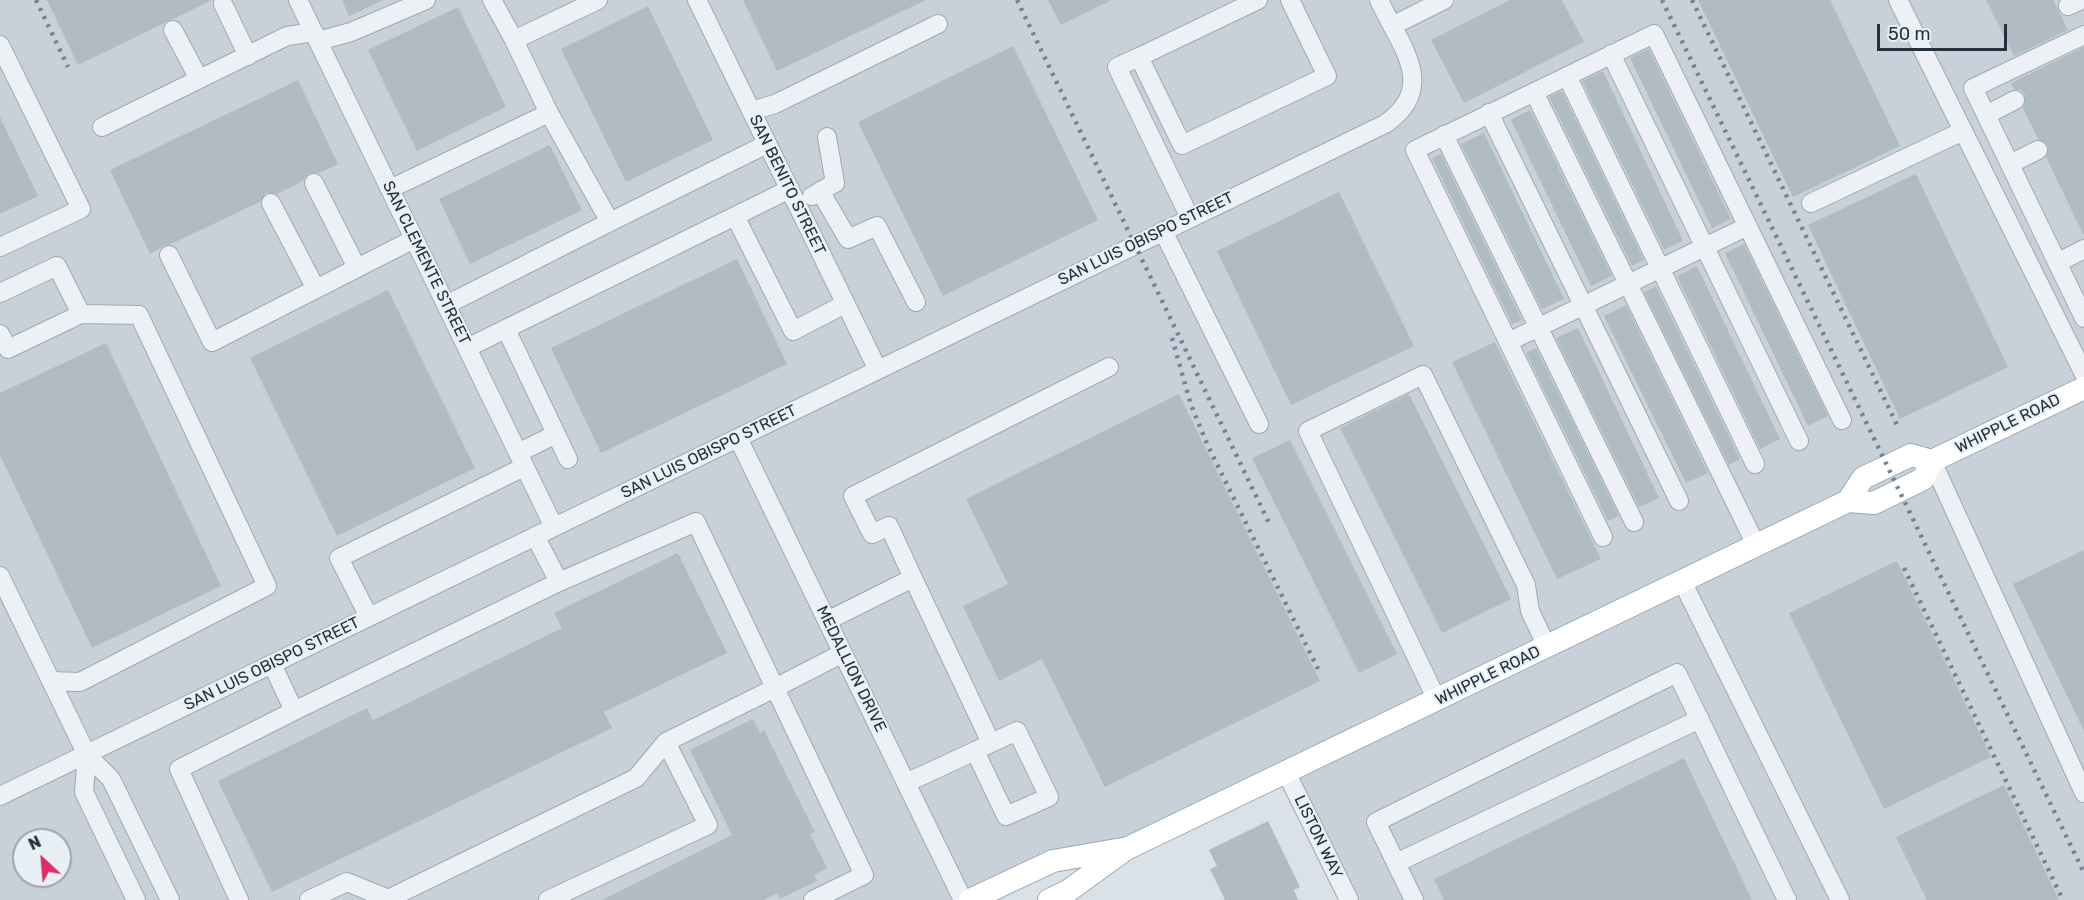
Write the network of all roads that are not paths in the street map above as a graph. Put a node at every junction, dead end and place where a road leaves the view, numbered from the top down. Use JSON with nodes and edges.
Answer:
{"nodes":[{"id":1,"x":298,"y":0,"type":"edge"},
{"id":2,"x":426,"y":0,"type":"edge"},
{"id":3,"x":492,"y":0,"type":"edge"},
{"id":4,"x":598,"y":0,"type":"edge"},
{"id":5,"x":697,"y":0,"type":"edge"},
{"id":6,"x":1258,"y":0,"type":"edge"},
{"id":7,"x":1290,"y":0,"type":"edge"},
{"id":8,"x":1444,"y":0,"type":"edge"},
{"id":9,"x":1898,"y":0,"type":"edge"},
{"id":10,"x":1384,"y":2,"type":"edge"},
{"id":11,"x":223,"y":4,"type":"dead end"},
{"id":12,"x":938,"y":24,"type":"dead end"},
{"id":13,"x":1392,"y":26,"type":"junction"},
{"id":14,"x":173,"y":30,"type":"dead end"},
{"id":15,"x":2084,"y":35,"type":"edge"},
{"id":16,"x":316,"y":36,"type":"junction"},
{"id":17,"x":514,"y":40,"type":"junction"},
{"id":18,"x":0,"y":45,"type":"edge"},
{"id":19,"x":1611,"y":54,"type":"junction"},
{"id":20,"x":248,"y":56,"type":"junction"},
{"id":21,"x":1139,"y":57,"type":"junction"},
{"id":22,"x":1567,"y":76,"type":"junction"},
{"id":23,"x":199,"y":80,"type":"junction"},
{"id":24,"x":1534,"y":92,"type":"junction"},
{"id":25,"x":2015,"y":100,"type":"dead end"},
{"id":26,"x":751,"y":111,"type":"junction"},
{"id":27,"x":549,"y":113,"type":"junction"},
{"id":28,"x":1489,"y":113,"type":"junction"},
{"id":29,"x":1986,"y":115,"type":"junction"},
{"id":30,"x":102,"y":127,"type":"dead end"},
{"id":31,"x":1963,"y":131,"type":"junction"},
{"id":32,"x":1444,"y":135,"type":"junction"},
{"id":33,"x":827,"y":137,"type":"dead end"},
{"id":34,"x":768,"y":144,"type":"junction"},
{"id":35,"x":2038,"y":150,"type":"dead end"},
{"id":36,"x":2010,"y":164,"type":"junction"},
{"id":37,"x":314,"y":183,"type":"dead end"},
{"id":38,"x":390,"y":189,"type":"junction"},
{"id":39,"x":820,"y":192,"type":"junction"},
{"id":40,"x":793,"y":196,"type":"junction"},
{"id":41,"x":271,"y":203,"type":"dead end"},
{"id":42,"x":1811,"y":203,"type":"dead end"},
{"id":43,"x":735,"y":216,"type":"junction"},
{"id":44,"x":1190,"y":218,"type":"junction"},
{"id":45,"x":610,"y":222,"type":"junction"},
{"id":46,"x":1748,"y":226,"type":"junction"},
{"id":47,"x":1163,"y":231,"type":"junction"},
{"id":48,"x":414,"y":239,"type":"junction"},
{"id":49,"x":0,"y":247,"type":"edge"},
{"id":50,"x":1704,"y":247,"type":"junction"},
{"id":51,"x":2084,"y":249,"type":"edge"},
{"id":52,"x":169,"y":255,"type":"dead end"},
{"id":53,"x":2057,"y":263,"type":"junction"},
{"id":54,"x":357,"y":268,"type":"junction"},
{"id":55,"x":1659,"y":269,"type":"junction"},
{"id":56,"x":1628,"y":284,"type":"junction"},
{"id":57,"x":316,"y":289,"type":"junction"},
{"id":58,"x":0,"y":293,"type":"edge"},
{"id":59,"x":916,"y":302,"type":"dead end"},
{"id":60,"x":845,"y":304,"type":"junction"},
{"id":61,"x":446,"y":305,"type":"junction"},
{"id":62,"x":1584,"y":306,"type":"junction"},
{"id":63,"x":81,"y":314,"type":"junction"},
{"id":64,"x":2084,"y":318,"type":"edge"},
{"id":65,"x":1540,"y":327,"type":"junction"},
{"id":66,"x":506,"y":329,"type":"junction"},
{"id":67,"x":0,"y":334,"type":"edge"},
{"id":68,"x":1508,"y":342,"type":"junction"},
{"id":69,"x":467,"y":348,"type":"junction"},
{"id":70,"x":1109,"y":367,"type":"dead end"},
{"id":71,"x":878,"y":370,"type":"junction"},
{"id":72,"x":2084,"y":374,"type":"edge"},
{"id":73,"x":2084,"y":388,"type":"edge"},
{"id":74,"x":1842,"y":420,"type":"dead end"},
{"id":75,"x":1260,"y":424,"type":"dead end"},
{"id":76,"x":556,"y":434,"type":"junction"},
{"id":77,"x":738,"y":438,"type":"junction"},
{"id":78,"x":1799,"y":441,"type":"dead end"},
{"id":79,"x":568,"y":459,"type":"dead end"},
{"id":80,"x":521,"y":460,"type":"junction"},
{"id":81,"x":1932,"y":461,"type":"junction"},
{"id":82,"x":1755,"y":464,"type":"dead end"},
{"id":83,"x":1679,"y":501,"type":"dead end"},
{"id":84,"x":1634,"y":522,"type":"dead end"},
{"id":85,"x":554,"y":527,"type":"junction"},
{"id":86,"x":536,"y":536,"type":"junction"},
{"id":87,"x":1604,"y":537,"type":"dead end"},
{"id":88,"x":1756,"y":545,"type":"junction"},
{"id":89,"x":913,"y":578,"type":"junction"},
{"id":90,"x":1682,"y":581,"type":"junction"},
{"id":91,"x":1,"y":582,"type":"edge"},
{"id":92,"x":559,"y":582,"type":"junction"},
{"id":93,"x":369,"y":617,"type":"junction"},
{"id":94,"x":827,"y":621,"type":"junction"},
{"id":95,"x":1547,"y":647,"type":"junction"},
{"id":96,"x":843,"y":653,"type":"junction"},
{"id":97,"x":272,"y":664,"type":"junction"},
{"id":98,"x":51,"y":681,"type":"junction"},
{"id":99,"x":775,"y":688,"type":"junction"},
{"id":100,"x":1437,"y":700,"type":"junction"},
{"id":101,"x":294,"y":711,"type":"junction"},
{"id":102,"x":1700,"y":719,"type":"junction"},
{"id":103,"x":666,"y":742,"type":"junction"},
{"id":104,"x":87,"y":754,"type":"junction"},
{"id":105,"x":1287,"y":774,"type":"junction"},
{"id":106,"x":906,"y":783,"type":"junction"},
{"id":107,"x":2084,"y":793,"type":"edge"},
{"id":108,"x":0,"y":796,"type":"edge"},
{"id":109,"x":1126,"y":849,"type":"junction"},
{"id":110,"x":1396,"y":863,"type":"junction"},
{"id":111,"x":560,"y":897,"type":"edge"},
{"id":112,"x":390,"y":899,"type":"edge"},
{"id":113,"x":135,"y":900,"type":"edge"},
{"id":114,"x":170,"y":900,"type":"edge"},
{"id":115,"x":239,"y":900,"type":"edge"},
{"id":116,"x":309,"y":900,"type":"edge"},
{"id":117,"x":813,"y":900,"type":"edge"},
{"id":118,"x":963,"y":900,"type":"edge"},
{"id":119,"x":970,"y":900,"type":"edge"},
{"id":120,"x":1049,"y":900,"type":"edge"},
{"id":121,"x":1349,"y":900,"type":"edge"},
{"id":122,"x":1414,"y":900,"type":"edge"},
{"id":123,"x":1787,"y":900,"type":"edge"},
{"id":124,"x":1840,"y":900,"type":"edge"}],
"edges":[{"from":1,"to":16,"type":"street","name":"SAN CLEMENTE STREET"},
{"from":2,"to":16,"type":"street"},
{"from":3,"to":17,"type":"street"},
{"from":4,"to":17,"type":"street"},
{"from":5,"to":26,"type":"street","name":"SAN BENITO STREET"},
{"from":6,"to":21,"type":"street"},
{"from":7,"to":21,"type":"street"},
{"from":8,"to":13,"type":"street"},
{"from":9,"to":31,"type":"street"},
{"from":10,"to":13,"type":"street"},
{"from":11,"to":20,"type":"street"},
{"from":12,"to":26,"type":"street"},
{"from":13,"to":44,"type":"street","name":"SAN LUIS OBISPO STREET"},
{"from":14,"to":23,"type":"street"},
{"from":15,"to":29,"type":"street"},
{"from":16,"to":20,"type":"street"},
{"from":16,"to":38,"type":"street","name":"SAN CLEMENTE STREET"},
{"from":17,"to":27,"type":"street"},
{"from":18,"to":49,"type":"street"},
{"from":19,"to":22,"type":"street"},
{"from":19,"to":46,"type":"street"},
{"from":19,"to":50,"type":"street"},
{"from":20,"to":23,"type":"street"},
{"from":21,"to":44,"type":"street"},
{"from":22,"to":24,"type":"street"},
{"from":22,"to":55,"type":"street"},
{"from":23,"to":30,"type":"street"},
{"from":24,"to":28,"type":"street"},
{"from":24,"to":56,"type":"street"},
{"from":25,"to":29,"type":"street"},
{"from":26,"to":34,"type":"street","name":"SAN BENITO STREET"},
{"from":27,"to":38,"type":"street"},
{"from":27,"to":45,"type":"street"},
{"from":28,"to":32,"type":"street"},
{"from":28,"to":62,"type":"street"},
{"from":29,"to":36,"type":"street"},
{"from":31,"to":42,"type":"street"},
{"from":31,"to":72,"type":"street"},
{"from":32,"to":65,"type":"street"},
{"from":32,"to":68,"type":"street"},
{"from":33,"to":39,"type":"street"},
{"from":34,"to":40,"type":"street","name":"SAN BENITO STREET"},
{"from":34,"to":45,"type":"street"},
{"from":35,"to":36,"type":"street"},
{"from":36,"to":53,"type":"street"},
{"from":37,"to":54,"type":"street"},
{"from":38,"to":48,"type":"street","name":"SAN CLEMENTE STREET"},
{"from":39,"to":40,"type":"street"},
{"from":39,"to":59,"type":"street"},
{"from":40,"to":43,"type":"street"},
{"from":40,"to":60,"type":"street","name":"SAN BENITO STREET"},
{"from":41,"to":57,"type":"street"},
{"from":43,"to":60,"type":"street"},
{"from":43,"to":66,"type":"street"},
{"from":44,"to":47,"type":"street","name":"SAN LUIS OBISPO STREET"},
{"from":45,"to":61,"type":"street"},
{"from":46,"to":50,"type":"street"},
{"from":46,"to":74,"type":"street"},
{"from":47,"to":71,"type":"street","name":"SAN LUIS OBISPO STREET"},
{"from":47,"to":75,"type":"street"},
{"from":48,"to":54,"type":"street"},
{"from":48,"to":61,"type":"street","name":"SAN CLEMENTE STREET"},
{"from":50,"to":55,"type":"street"},
{"from":50,"to":78,"type":"street"},
{"from":51,"to":53,"type":"street"},
{"from":52,"to":57,"type":"street"},
{"from":53,"to":64,"type":"street"},
{"from":54,"to":57,"type":"street"},
{"from":55,"to":56,"type":"street"},
{"from":55,"to":82,"type":"street"},
{"from":56,"to":62,"type":"street"},
{"from":56,"to":88,"type":"street"},
{"from":58,"to":63,"type":"street"},
{"from":60,"to":71,"type":"street","name":"SAN BENITO STREET"},
{"from":61,"to":69,"type":"street","name":"SAN CLEMENTE STREET"},
{"from":62,"to":65,"type":"street"},
{"from":62,"to":83,"type":"street"},
{"from":63,"to":67,"type":"street"},
{"from":63,"to":98,"type":"street"},
{"from":65,"to":68,"type":"street"},
{"from":65,"to":84,"type":"street"},
{"from":66,"to":69,"type":"street"},
{"from":66,"to":76,"type":"street"},
{"from":68,"to":87,"type":"street"},
{"from":69,"to":80,"type":"street","name":"SAN CLEMENTE STREET"},
{"from":70,"to":89,"type":"street"},
{"from":71,"to":77,"type":"street","name":"SAN LUIS OBISPO STREET"},
{"from":73,"to":81,"type":"main road","name":"WHIPPLE ROAD"},
{"from":76,"to":79,"type":"street"},
{"from":76,"to":80,"type":"street"},
{"from":77,"to":85,"type":"street","name":"SAN LUIS OBISPO STREET"},
{"from":77,"to":94,"type":"street","name":"MEDALLION DRIVE"},
{"from":80,"to":85,"type":"street","name":"SAN CLEMENTE STREET"},
{"from":80,"to":93,"type":"street"},
{"from":81,"to":88,"type":"main road","name":"WHIPPLE ROAD"},
{"from":81,"to":107,"type":"street"},
{"from":85,"to":86,"type":"street","name":"SAN LUIS OBISPO STREET"},
{"from":86,"to":92,"type":"street"},
{"from":86,"to":93,"type":"street","name":"SAN LUIS OBISPO STREET"},
{"from":88,"to":90,"type":"main road","name":"WHIPPLE ROAD"},
{"from":89,"to":94,"type":"street"},
{"from":89,"to":106,"type":"street"},
{"from":90,"to":95,"type":"main road","name":"WHIPPLE ROAD"},
{"from":90,"to":124,"type":"street"},
{"from":91,"to":98,"type":"street"},
{"from":92,"to":99,"type":"street"},
{"from":92,"to":101,"type":"street"},
{"from":93,"to":97,"type":"street","name":"SAN LUIS OBISPO STREET"},
{"from":94,"to":96,"type":"street","name":"MEDALLION DRIVE"},
{"from":95,"to":100,"type":"main road","name":"WHIPPLE ROAD"},
{"from":95,"to":100,"type":"street"},
{"from":96,"to":99,"type":"street"},
{"from":96,"to":106,"type":"street","name":"MEDALLION DRIVE"},
{"from":97,"to":101,"type":"street"},
{"from":97,"to":104,"type":"street","name":"SAN LUIS OBISPO STREET"},
{"from":98,"to":104,"type":"street"},
{"from":99,"to":103,"type":"street"},
{"from":99,"to":117,"type":"street"},
{"from":100,"to":105,"type":"main road","name":"WHIPPLE ROAD"},
{"from":101,"to":115,"type":"street"},
{"from":102,"to":110,"type":"street"},
{"from":102,"to":110,"type":"street"},
{"from":102,"to":123,"type":"street"},
{"from":103,"to":111,"type":"street"},
{"from":103,"to":112,"type":"street"},
{"from":104,"to":108,"type":"street","name":"SAN LUIS OBISPO STREET"},
{"from":104,"to":113,"type":"street"},
{"from":104,"to":114,"type":"street"},
{"from":105,"to":109,"type":"main road","name":"WHIPPLE ROAD"},
{"from":105,"to":121,"type":"street","name":"LISTON WAY"},
{"from":106,"to":118,"type":"street","name":"MEDALLION DRIVE"},
{"from":109,"to":119,"type":"main road","name":"WHIPPLE ROAD"},
{"from":109,"to":120,"type":"main road","name":"WHIPPLE ROAD"},
{"from":110,"to":122,"type":"street"},
{"from":112,"to":116,"type":"street"}]}
